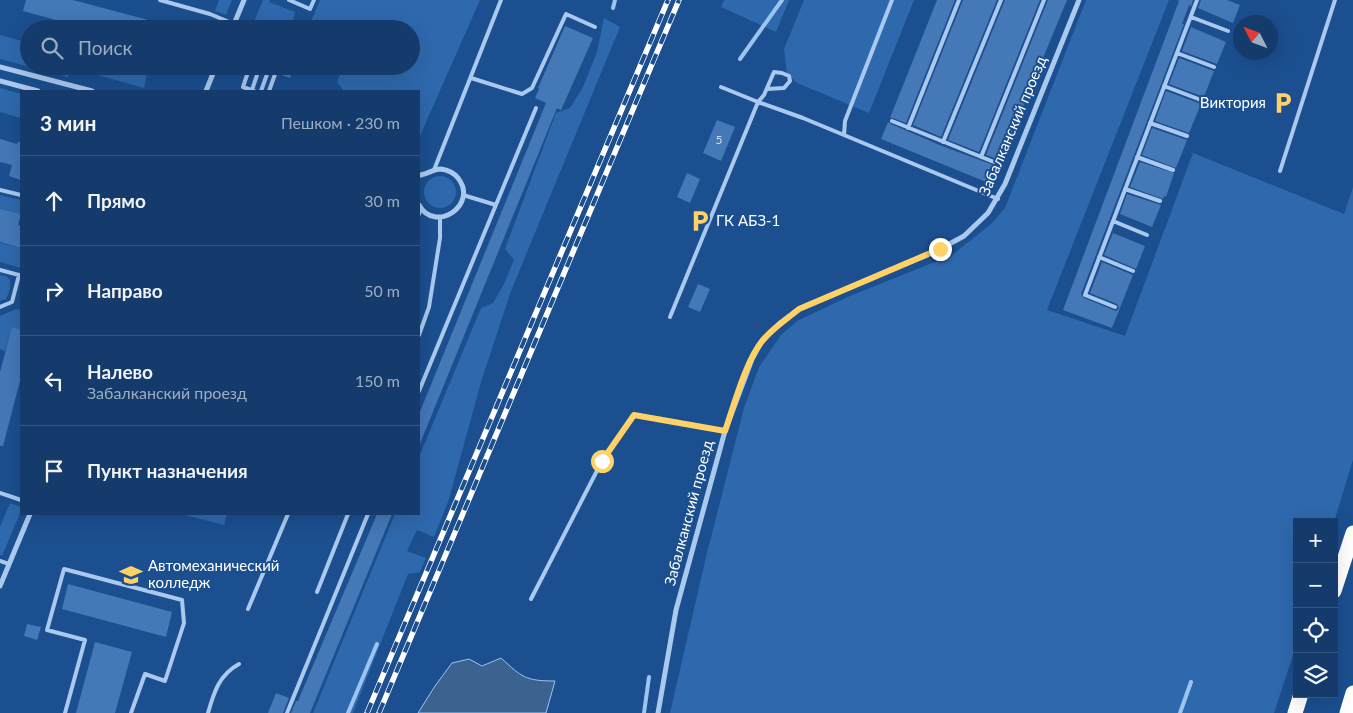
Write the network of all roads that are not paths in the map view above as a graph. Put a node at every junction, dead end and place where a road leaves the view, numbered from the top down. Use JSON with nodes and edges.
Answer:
{"nodes":[{"id":1,"x":160,"y":0,"type":"edge"},
{"id":2,"x":244,"y":0,"type":"edge"},
{"id":3,"x":289,"y":0,"type":"edge"},
{"id":4,"x":314,"y":0,"type":"edge"},
{"id":5,"x":501,"y":0,"type":"edge"},
{"id":6,"x":892,"y":0,"type":"edge"},
{"id":7,"x":959,"y":0,"type":"edge"},
{"id":8,"x":1001,"y":0,"type":"edge"},
{"id":9,"x":1044,"y":0,"type":"edge"},
{"id":10,"x":1079,"y":0,"type":"edge"},
{"id":11,"x":1198,"y":0,"type":"edge"},
{"id":12,"x":1335,"y":0,"type":"edge"},
{"id":13,"x":1191,"y":17,"type":"junction"},
{"id":14,"x":222,"y":20,"type":"edge"},
{"id":15,"x":236,"y":20,"type":"edge"},
{"id":16,"x":595,"y":26,"type":"dead end"},
{"id":17,"x":1228,"y":31,"type":"dead end"},
{"id":18,"x":1177,"y":53,"type":"junction"},
{"id":19,"x":0,"y":67,"type":"edge"},
{"id":20,"x":1214,"y":67,"type":"dead end"},
{"id":21,"x":20,"y":73,"type":"edge"},
{"id":22,"x":28,"y":75,"type":"edge"},
{"id":23,"x":212,"y":75,"type":"edge"},
{"id":24,"x":247,"y":75,"type":"edge"},
{"id":25,"x":257,"y":75,"type":"edge"},
{"id":26,"x":267,"y":75,"type":"edge"},
{"id":27,"x":275,"y":75,"type":"edge"},
{"id":28,"x":472,"y":78,"type":"junction"},
{"id":29,"x":0,"y":81,"type":"edge"},
{"id":30,"x":1164,"y":86,"type":"junction"},
{"id":31,"x":721,"y":87,"type":"dead end"},
{"id":32,"x":76,"y":89,"type":"edge"},
{"id":33,"x":34,"y":90,"type":"edge"},
{"id":34,"x":206,"y":90,"type":"edge"},
{"id":35,"x":250,"y":90,"type":"edge"},
{"id":36,"x":253,"y":90,"type":"edge"},
{"id":37,"x":261,"y":90,"type":"edge"},
{"id":38,"x":269,"y":90,"type":"edge"},
{"id":39,"x":767,"y":90,"type":"junction"},
{"id":40,"x":1201,"y":100,"type":"dead end"},
{"id":41,"x":758,"y":102,"type":"junction"},
{"id":42,"x":536,"y":108,"type":"dead end"},
{"id":43,"x":892,"y":121,"type":"dead end"},
{"id":44,"x":1150,"y":123,"type":"junction"},
{"id":45,"x":908,"y":128,"type":"junction"},
{"id":46,"x":844,"y":135,"type":"junction"},
{"id":47,"x":1187,"y":136,"type":"dead end"},
{"id":48,"x":944,"y":142,"type":"junction"},
{"id":49,"x":981,"y":157,"type":"junction"},
{"id":50,"x":1137,"y":157,"type":"junction"},
{"id":51,"x":994,"y":162,"type":"dead end"},
{"id":52,"x":434,"y":170,"type":"junction"},
{"id":53,"x":1173,"y":170,"type":"dead end"},
{"id":54,"x":1280,"y":171,"type":"dead end"},
{"id":55,"x":420,"y":175,"type":"edge"},
{"id":56,"x":1125,"y":188,"type":"junction"},
{"id":57,"x":0,"y":190,"type":"edge"},
{"id":58,"x":20,"y":195,"type":"edge"},
{"id":59,"x":464,"y":195,"type":"junction"},
{"id":60,"x":998,"y":199,"type":"junction"},
{"id":61,"x":1160,"y":201,"type":"dead end"},
{"id":62,"x":496,"y":205,"type":"junction"},
{"id":63,"x":420,"y":210,"type":"edge"},
{"id":64,"x":440,"y":218,"type":"junction"},
{"id":65,"x":1113,"y":221,"type":"junction"},
{"id":66,"x":1146,"y":235,"type":"dead end"},
{"id":67,"x":1099,"y":257,"type":"junction"},
{"id":68,"x":0,"y":270,"type":"edge"},
{"id":69,"x":1133,"y":271,"type":"dead end"},
{"id":70,"x":0,"y":307,"type":"edge"},
{"id":71,"x":1115,"y":307,"type":"dead end"},
{"id":72,"x":670,"y":317,"type":"dead end"},
{"id":73,"x":420,"y":333,"type":"edge"},
{"id":74,"x":420,"y":389,"type":"edge"},
{"id":75,"x":725,"y":431,"type":"junction"},
{"id":76,"x":0,"y":493,"type":"edge"},
{"id":77,"x":20,"y":500,"type":"edge"},
{"id":78,"x":30,"y":515,"type":"edge"},
{"id":79,"x":288,"y":515,"type":"edge"},
{"id":80,"x":348,"y":515,"type":"edge"},
{"id":81,"x":368,"y":515,"type":"edge"},
{"id":82,"x":1353,"y":532,"type":"edge"},
{"id":83,"x":0,"y":562,"type":"edge"},
{"id":84,"x":9,"y":564,"type":"junction"},
{"id":85,"x":1338,"y":579,"type":"edge"},
{"id":86,"x":0,"y":586,"type":"edge"},
{"id":87,"x":317,"y":592,"type":"dead end"},
{"id":88,"x":530,"y":599,"type":"dead end"},
{"id":89,"x":248,"y":609,"type":"dead end"},
{"id":90,"x":239,"y":664,"type":"dead end"},
{"id":91,"x":1353,"y":693,"type":"edge"},
{"id":92,"x":1300,"y":698,"type":"edge"},
{"id":93,"x":65,"y":713,"type":"edge"},
{"id":94,"x":131,"y":713,"type":"edge"},
{"id":95,"x":208,"y":713,"type":"edge"},
{"id":96,"x":287,"y":713,"type":"edge"},
{"id":97,"x":658,"y":713,"type":"edge"},
{"id":98,"x":1295,"y":713,"type":"edge"},
{"id":99,"x":1347,"y":713,"type":"edge"}],
"edges":[{"from":1,"to":14,"type":"lane"},
{"from":2,"to":15,"type":"street"},
{"from":3,"to":4,"type":"lane"},
{"from":5,"to":28,"type":"lane"},
{"from":6,"to":46,"type":"lane"},
{"from":7,"to":45,"type":"lane"},
{"from":8,"to":48,"type":"lane"},
{"from":9,"to":49,"type":"lane"},
{"from":10,"to":60,"type":"street","name":"Забалканский проезд"},
{"from":11,"to":13,"type":"lane"},
{"from":12,"to":54,"type":"lane"},
{"from":13,"to":17,"type":"lane"},
{"from":13,"to":18,"type":"lane"},
{"from":16,"to":28,"type":"lane"},
{"from":18,"to":20,"type":"lane"},
{"from":18,"to":30,"type":"lane"},
{"from":19,"to":21,"type":"street"},
{"from":22,"to":32,"type":"street"},
{"from":23,"to":34,"type":"street"},
{"from":24,"to":35,"type":"lane"},
{"from":25,"to":36,"type":"lane"},
{"from":26,"to":37,"type":"lane"},
{"from":27,"to":38,"type":"lane"},
{"from":28,"to":52,"type":"lane"},
{"from":29,"to":33,"type":"street"},
{"from":30,"to":40,"type":"lane"},
{"from":30,"to":44,"type":"lane"},
{"from":31,"to":41,"type":"lane"},
{"from":39,"to":39,"type":"lane"},
{"from":39,"to":41,"type":"lane"},
{"from":41,"to":46,"type":"lane"},
{"from":41,"to":72,"type":"lane"},
{"from":42,"to":62,"type":"lane"},
{"from":43,"to":45,"type":"lane"},
{"from":44,"to":47,"type":"lane"},
{"from":44,"to":50,"type":"lane"},
{"from":45,"to":48,"type":"lane"},
{"from":46,"to":60,"type":"lane"},
{"from":48,"to":49,"type":"lane"},
{"from":49,"to":51,"type":"lane"},
{"from":50,"to":53,"type":"lane"},
{"from":50,"to":56,"type":"lane"},
{"from":52,"to":55,"type":"street"},
{"from":52,"to":59,"type":"street"},
{"from":56,"to":61,"type":"lane"},
{"from":56,"to":65,"type":"lane"},
{"from":57,"to":58,"type":"lane"},
{"from":59,"to":62,"type":"lane"},
{"from":59,"to":64,"type":"street"},
{"from":60,"to":75,"type":"street","name":"Забалканский проезд"},
{"from":62,"to":74,"type":"lane"},
{"from":63,"to":64,"type":"street"},
{"from":64,"to":73,"type":"lane"},
{"from":65,"to":66,"type":"lane"},
{"from":65,"to":67,"type":"lane"},
{"from":67,"to":69,"type":"lane"},
{"from":67,"to":71,"type":"lane"},
{"from":68,"to":70,"type":"lane"},
{"from":75,"to":88,"type":"lane"},
{"from":75,"to":97,"type":"street","name":"Забалканский проезд"},
{"from":76,"to":77,"type":"lane"},
{"from":78,"to":84,"type":"street"},
{"from":79,"to":89,"type":"lane"},
{"from":80,"to":87,"type":"lane"},
{"from":81,"to":96,"type":"lane"},
{"from":82,"to":85,"type":"highway"},
{"from":83,"to":84,"type":"lane"},
{"from":84,"to":86,"type":"street"},
{"from":90,"to":95,"type":"lane"},
{"from":91,"to":99,"type":"highway"},
{"from":92,"to":98,"type":"highway"},
{"from":93,"to":94,"type":"lane"}]}
